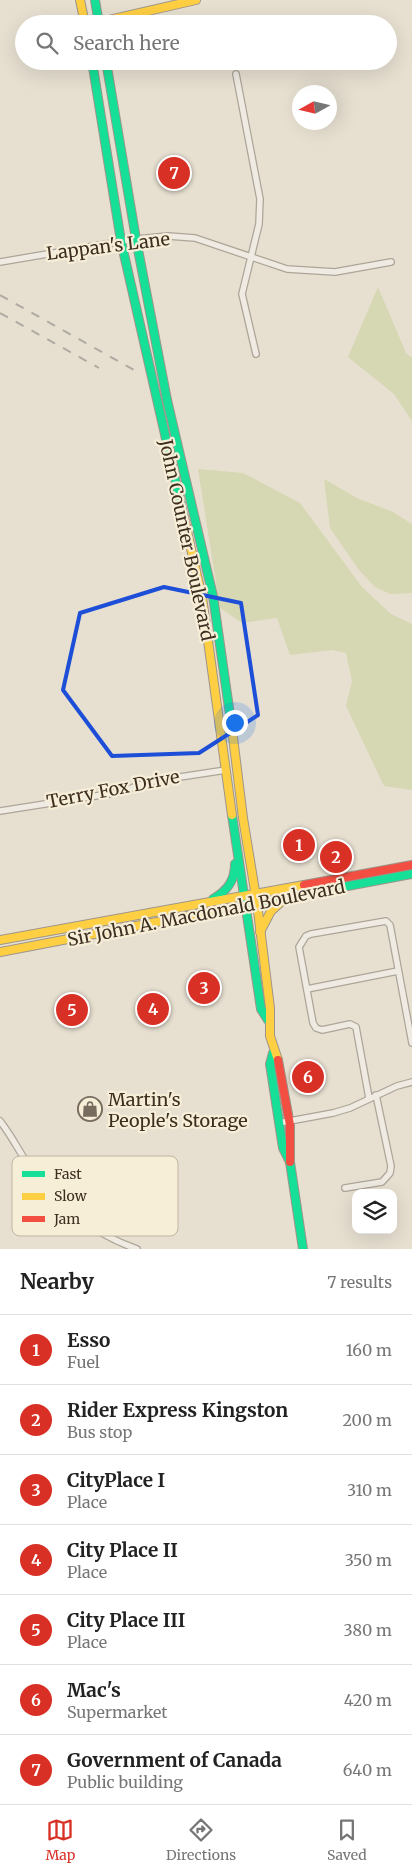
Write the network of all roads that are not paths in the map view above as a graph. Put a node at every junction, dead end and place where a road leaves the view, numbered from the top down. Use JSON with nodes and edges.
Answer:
{"nodes":[{"id":1,"x":80,"y":0,"type":"edge"},
{"id":2,"x":95,"y":0,"type":"edge"},
{"id":3,"x":196,"y":0,"type":"edge"},
{"id":4,"x":83,"y":15,"type":"edge"},
{"id":5,"x":96,"y":15,"type":"edge"},
{"id":6,"x":131,"y":15,"type":"edge"},
{"id":7,"x":93,"y":70,"type":"edge"},
{"id":8,"x":108,"y":70,"type":"edge"},
{"id":9,"x":236,"y":74,"type":"dead end"},
{"id":10,"x":136,"y":238,"type":"junction"},
{"id":11,"x":121,"y":241,"type":"junction"},
{"id":12,"x":251,"y":257,"type":"junction"},
{"id":13,"x":0,"y":262,"type":"edge"},
{"id":14,"x":391,"y":262,"type":"dead end"},
{"id":15,"x":256,"y":354,"type":"dead end"},
{"id":16,"x":226,"y":770,"type":"junction"},
{"id":17,"x":0,"y":811,"type":"edge"},
{"id":18,"x":236,"y":840,"type":"junction"},
{"id":19,"x":412,"y":864,"type":"edge"},
{"id":20,"x":412,"y":874,"type":"edge"},
{"id":21,"x":256,"y":894,"type":"junction"},
{"id":22,"x":286,"y":898,"type":"junction"},
{"id":23,"x":244,"y":901,"type":"junction"},
{"id":24,"x":209,"y":902,"type":"junction"},
{"id":25,"x":257,"y":903,"type":"junction"},
{"id":26,"x":260,"y":933,"type":"junction"},
{"id":27,"x":0,"y":940,"type":"edge"},
{"id":28,"x":0,"y":952,"type":"edge"},
{"id":29,"x":398,"y":970,"type":"junction"},
{"id":30,"x":307,"y":989,"type":"junction"},
{"id":31,"x":268,"y":1020,"type":"junction"},
{"id":32,"x":412,"y":1043,"type":"edge"},
{"id":33,"x":273,"y":1052,"type":"junction"},
{"id":34,"x":412,"y":1082,"type":"edge"},
{"id":35,"x":376,"y":1095,"type":"junction"},
{"id":36,"x":369,"y":1098,"type":"junction"},
{"id":37,"x":0,"y":1121,"type":"edge"},
{"id":38,"x":288,"y":1121,"type":"junction"},
{"id":39,"x":279,"y":1123,"type":"junction"},
{"id":40,"x":23,"y":1156,"type":"edge"},
{"id":41,"x":290,"y":1162,"type":"junction"},
{"id":42,"x":345,"y":1188,"type":"dead end"},
{"id":43,"x":106,"y":1236,"type":"edge"},
{"id":44,"x":137,"y":1249,"type":"edge"},
{"id":45,"x":303,"y":1249,"type":"edge"}],
"edges":[{"from":1,"to":4,"type":"main road"},
{"from":2,"to":5,"type":"main road"},
{"from":3,"to":6,"type":"main road"},
{"from":7,"to":11,"type":"main road","name":"John Counter Boulevard"},
{"from":8,"to":10,"type":"main road","name":"John Counter Boulevard"},
{"from":9,"to":12,"type":"street"},
{"from":10,"to":11,"type":"street","name":"Lappan's Lane"},
{"from":10,"to":12,"type":"street","name":"Lappan's Lane"},
{"from":10,"to":21,"type":"main road","name":"John Counter Boulevard"},
{"from":11,"to":13,"type":"street","name":"Lappan's Lane"},
{"from":11,"to":16,"type":"main road","name":"John Counter Boulevard"},
{"from":12,"to":14,"type":"street","name":"Lappan's Lane"},
{"from":12,"to":15,"type":"street"},
{"from":16,"to":17,"type":"street","name":"Terry Fox Drive"},
{"from":16,"to":18,"type":"main road","name":"John Counter Boulevard"},
{"from":18,"to":23,"type":"main road","name":"John Counter Boulevard"},
{"from":18,"to":24,"type":"main road"},
{"from":19,"to":21,"type":"main road","name":"Sir John A. Macdonald Boulevard"},
{"from":20,"to":22,"type":"main road","name":"Sir John A. Macdonald Boulevard"},
{"from":21,"to":23,"type":"main road","name":"Sir John A. Macdonald Boulevard"},
{"from":21,"to":25,"type":"main road","name":"John Counter Boulevard"},
{"from":22,"to":25,"type":"main road","name":"Sir John A. Macdonald Boulevard"},
{"from":22,"to":26,"type":"main road"},
{"from":23,"to":24,"type":"main road","name":"Sir John A. Macdonald Boulevard"},
{"from":23,"to":25,"type":"main road","name":"Sir John A. Macdonald Boulevard"},
{"from":23,"to":28,"type":"main road","name":"Sir John A. Macdonald Boulevard"},
{"from":23,"to":31,"type":"main road","name":"John Counter Boulevard"},
{"from":24,"to":27,"type":"main road","name":"Sir John A. Macdonald Boulevard"},
{"from":25,"to":26,"type":"main road","name":"John Counter Boulevard"},
{"from":26,"to":31,"type":"main road","name":"John Counter Boulevard"},
{"from":29,"to":30,"type":"street"},
{"from":29,"to":30,"type":"street"},
{"from":29,"to":32,"type":"street"},
{"from":30,"to":36,"type":"street"},
{"from":31,"to":33,"type":"main road","name":"John Counter Boulevard"},
{"from":33,"to":38,"type":"main road","name":"John Counter Boulevard"},
{"from":33,"to":39,"type":"main road","name":"John Counter Boulevard"},
{"from":34,"to":35,"type":"street"},
{"from":35,"to":36,"type":"street"},
{"from":35,"to":42,"type":"street"},
{"from":36,"to":38,"type":"street"},
{"from":37,"to":40,"type":"street"},
{"from":38,"to":39,"type":"street"},
{"from":38,"to":41,"type":"main road","name":"John Counter Boulevard"},
{"from":39,"to":41,"type":"main road","name":"John Counter Boulevard"},
{"from":41,"to":45,"type":"main road","name":"John Counter Boulevard"},
{"from":43,"to":44,"type":"street"}]}
